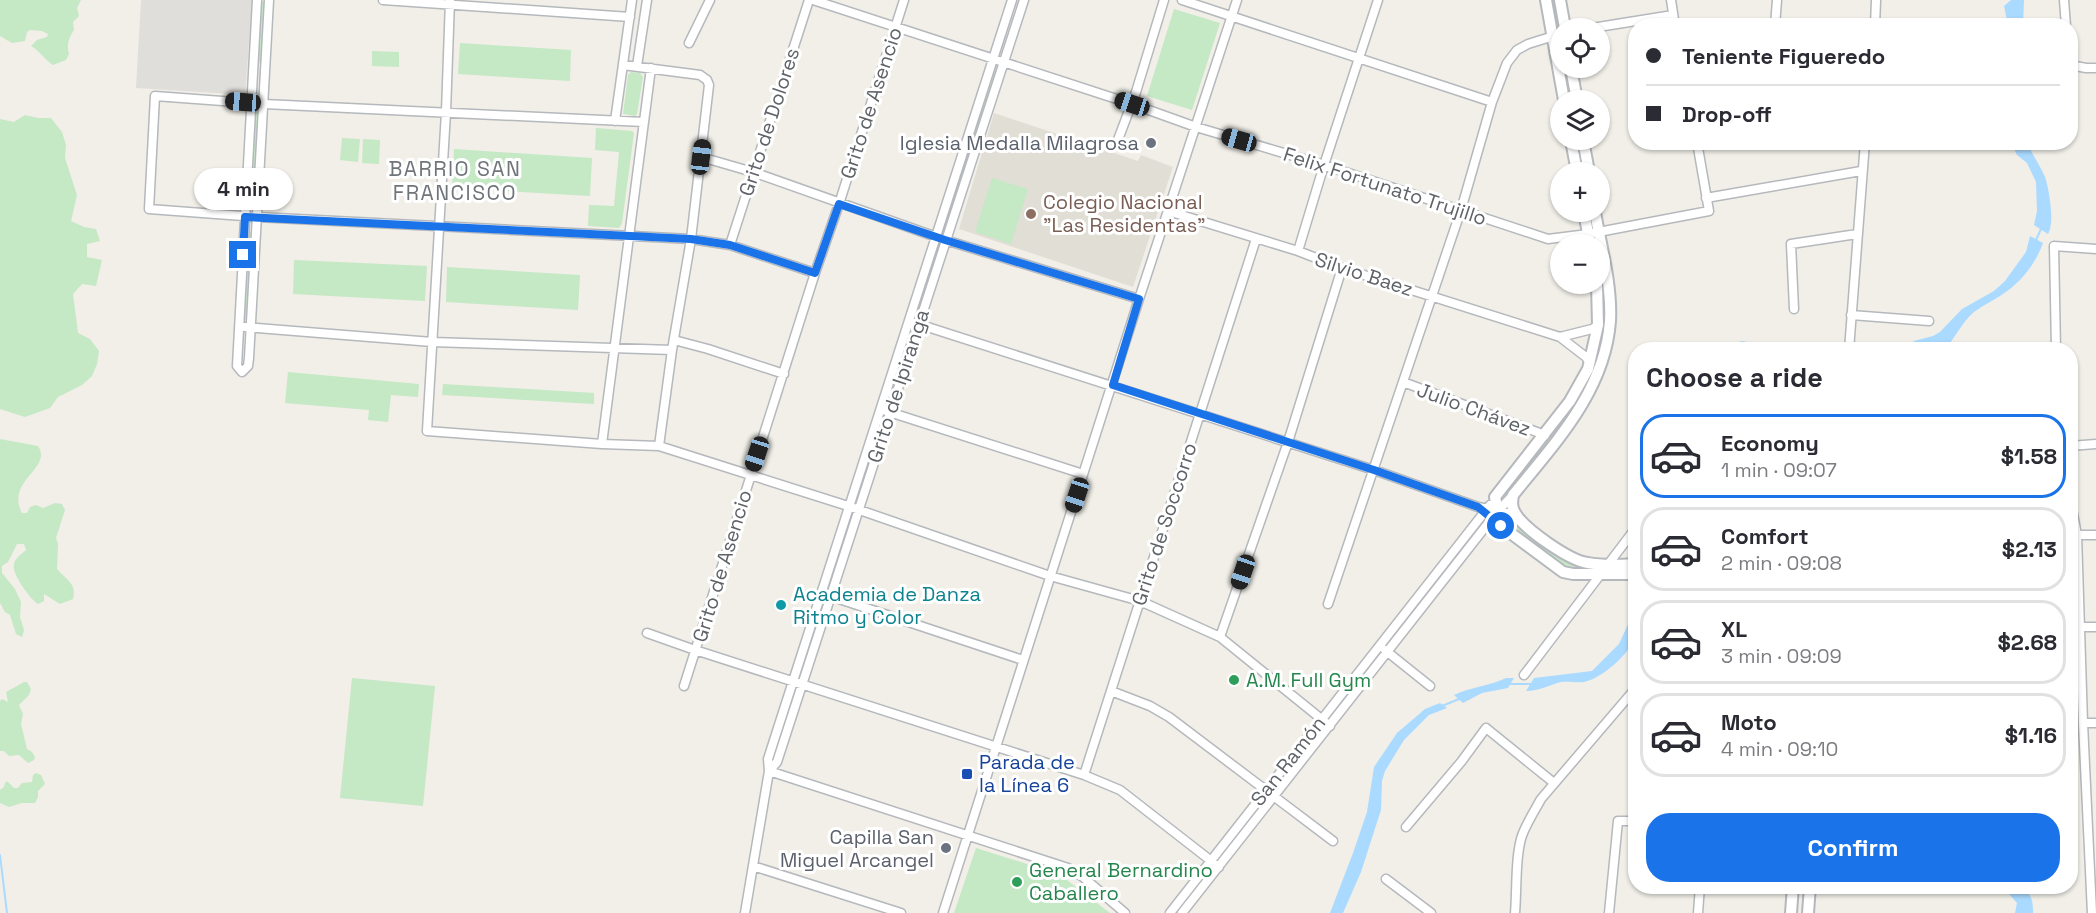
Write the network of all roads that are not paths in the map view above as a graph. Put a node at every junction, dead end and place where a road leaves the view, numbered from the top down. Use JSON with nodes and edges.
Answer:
{"nodes":[{"id":1,"x":257,"y":0,"type":"edge"},
{"id":2,"x":269,"y":0,"type":"edge"},
{"id":3,"x":383,"y":0,"type":"edge"},
{"id":4,"x":632,"y":0,"type":"edge"},
{"id":5,"x":647,"y":0,"type":"edge"},
{"id":6,"x":710,"y":0,"type":"edge"},
{"id":7,"x":811,"y":0,"type":"edge"},
{"id":8,"x":904,"y":0,"type":"edge"},
{"id":9,"x":1012,"y":0,"type":"edge"},
{"id":10,"x":1024,"y":0,"type":"edge"},
{"id":11,"x":1164,"y":0,"type":"edge"},
{"id":12,"x":1182,"y":0,"type":"edge"},
{"id":13,"x":1237,"y":0,"type":"edge"},
{"id":14,"x":1378,"y":0,"type":"edge"},
{"id":15,"x":1546,"y":0,"type":"edge"},
{"id":16,"x":1560,"y":0,"type":"edge"},
{"id":17,"x":1671,"y":0,"type":"edge"},
{"id":18,"x":1777,"y":0,"type":"edge"},
{"id":19,"x":1876,"y":0,"type":"edge"},
{"id":20,"x":2064,"y":0,"type":"edge"},
{"id":21,"x":450,"y":3,"type":"edge"},
{"id":22,"x":1232,"y":15,"type":"junction"},
{"id":23,"x":1673,"y":15,"type":"junction"},
{"id":24,"x":630,"y":17,"type":"junction"},
{"id":25,"x":1551,"y":18,"type":"edge"},
{"id":26,"x":1563,"y":18,"type":"edge"},
{"id":27,"x":1654,"y":18,"type":"edge"},
{"id":28,"x":1674,"y":18,"type":"edge"},
{"id":29,"x":1776,"y":18,"type":"edge"},
{"id":30,"x":1875,"y":18,"type":"edge"},
{"id":31,"x":2065,"y":18,"type":"edge"},
{"id":32,"x":1628,"y":22,"type":"edge"},
{"id":33,"x":1610,"y":25,"type":"edge"},
{"id":34,"x":896,"y":26,"type":"junction"},
{"id":35,"x":1550,"y":37,"type":"edge"},
{"id":36,"x":689,"y":43,"type":"dead end"},
{"id":37,"x":993,"y":59,"type":"junction"},
{"id":38,"x":1359,"y":59,"type":"junction"},
{"id":39,"x":1003,"y":62,"type":"junction"},
{"id":40,"x":623,"y":64,"type":"junction"},
{"id":41,"x":637,"y":66,"type":"junction"},
{"id":42,"x":2078,"y":66,"type":"edge"},
{"id":43,"x":651,"y":68,"type":"junction"},
{"id":44,"x":2096,"y":68,"type":"edge"},
{"id":45,"x":1492,"y":102,"type":"junction"},
{"id":46,"x":251,"y":103,"type":"junction"},
{"id":47,"x":264,"y":104,"type":"junction"},
{"id":48,"x":1132,"y":104,"type":"junction"},
{"id":49,"x":446,"y":112,"type":"junction"},
{"id":50,"x":615,"y":121,"type":"junction"},
{"id":51,"x":644,"y":122,"type":"junction"},
{"id":52,"x":1196,"y":127,"type":"junction"},
{"id":53,"x":1116,"y":145,"type":"dead end"},
{"id":54,"x":1699,"y":150,"type":"edge"},
{"id":55,"x":1863,"y":150,"type":"edge"},
{"id":56,"x":701,"y":157,"type":"junction"},
{"id":57,"x":1324,"y":165,"type":"junction"},
{"id":58,"x":1861,"y":171,"type":"junction"},
{"id":59,"x":753,"y":172,"type":"junction"},
{"id":60,"x":1706,"y":198,"type":"junction"},
{"id":61,"x":839,"y":204,"type":"junction"},
{"id":62,"x":1461,"y":210,"type":"junction"},
{"id":63,"x":1168,"y":211,"type":"junction"},
{"id":64,"x":245,"y":217,"type":"junction"},
{"id":65,"x":257,"y":217,"type":"junction"},
{"id":66,"x":439,"y":227,"type":"junction"},
{"id":67,"x":1601,"y":234,"type":"edge"},
{"id":68,"x":1857,"y":234,"type":"junction"},
{"id":69,"x":630,"y":236,"type":"junction"},
{"id":70,"x":935,"y":237,"type":"junction"},
{"id":71,"x":691,"y":239,"type":"junction"},
{"id":72,"x":1256,"y":239,"type":"junction"},
{"id":73,"x":1550,"y":239,"type":"edge"},
{"id":74,"x":945,"y":240,"type":"junction"},
{"id":75,"x":730,"y":245,"type":"junction"},
{"id":76,"x":2096,"y":249,"type":"edge"},
{"id":77,"x":1298,"y":251,"type":"junction"},
{"id":78,"x":1342,"y":268,"type":"junction"},
{"id":79,"x":815,"y":273,"type":"junction"},
{"id":80,"x":1597,"y":294,"type":"edge"},
{"id":81,"x":1609,"y":294,"type":"edge"},
{"id":82,"x":1431,"y":296,"type":"junction"},
{"id":83,"x":1139,"y":299,"type":"junction"},
{"id":84,"x":1794,"y":309,"type":"dead end"},
{"id":85,"x":1851,"y":315,"type":"junction"},
{"id":86,"x":909,"y":321,"type":"junction"},
{"id":87,"x":1929,"y":321,"type":"dead end"},
{"id":88,"x":918,"y":324,"type":"junction"},
{"id":89,"x":1598,"y":325,"type":"junction"},
{"id":90,"x":239,"y":327,"type":"junction"},
{"id":91,"x":251,"y":328,"type":"junction"},
{"id":92,"x":1560,"y":337,"type":"junction"},
{"id":93,"x":674,"y":340,"type":"junction"},
{"id":94,"x":432,"y":342,"type":"junction"},
{"id":95,"x":1849,"y":342,"type":"edge"},
{"id":96,"x":2056,"y":342,"type":"edge"},
{"id":97,"x":614,"y":350,"type":"junction"},
{"id":98,"x":672,"y":350,"type":"junction"},
{"id":99,"x":1590,"y":363,"type":"junction"},
{"id":100,"x":783,"y":374,"type":"junction"},
{"id":101,"x":1403,"y":382,"type":"junction"},
{"id":102,"x":1113,"y":385,"type":"junction"},
{"id":103,"x":880,"y":409,"type":"junction"},
{"id":104,"x":889,"y":412,"type":"junction"},
{"id":105,"x":1200,"y":414,"type":"junction"},
{"id":106,"x":1545,"y":435,"type":"junction"},
{"id":107,"x":1288,"y":442,"type":"junction"},
{"id":108,"x":602,"y":444,"type":"junction"},
{"id":109,"x":2096,"y":444,"type":"edge"},
{"id":110,"x":2078,"y":445,"type":"edge"},
{"id":111,"x":659,"y":446,"type":"junction"},
{"id":112,"x":1374,"y":470,"type":"junction"},
{"id":113,"x":1083,"y":474,"type":"junction"},
{"id":114,"x":751,"y":475,"type":"junction"},
{"id":115,"x":1513,"y":495,"type":"junction"},
{"id":116,"x":848,"y":506,"type":"junction"},
{"id":117,"x":858,"y":510,"type":"junction"},
{"id":118,"x":1490,"y":514,"type":"junction"},
{"id":119,"x":1515,"y":514,"type":"junction"},
{"id":120,"x":2078,"y":535,"type":"edge"},
{"id":121,"x":2096,"y":535,"type":"edge"},
{"id":122,"x":1628,"y":539,"type":"edge"},
{"id":123,"x":1609,"y":565,"type":"junction"},
{"id":124,"x":1628,"y":568,"type":"edge"},
{"id":125,"x":1628,"y":570,"type":"edge"},
{"id":126,"x":1602,"y":575,"type":"junction"},
{"id":127,"x":1050,"y":576,"type":"junction"},
{"id":128,"x":821,"y":593,"type":"junction"},
{"id":129,"x":830,"y":596,"type":"junction"},
{"id":130,"x":1140,"y":601,"type":"junction"},
{"id":131,"x":1328,"y":604,"type":"dead end"},
{"id":132,"x":2078,"y":609,"type":"edge"},
{"id":133,"x":2080,"y":627,"type":"junction"},
{"id":134,"x":2096,"y":627,"type":"edge"},
{"id":135,"x":647,"y":633,"type":"dead end"},
{"id":136,"x":1221,"y":637,"type":"junction"},
{"id":137,"x":1379,"y":646,"type":"junction"},
{"id":138,"x":695,"y":650,"type":"junction"},
{"id":139,"x":1388,"y":652,"type":"junction"},
{"id":140,"x":1023,"y":660,"type":"junction"},
{"id":141,"x":1524,"y":675,"type":"dead end"},
{"id":142,"x":793,"y":681,"type":"junction"},
{"id":143,"x":802,"y":684,"type":"junction"},
{"id":144,"x":684,"y":686,"type":"dead end"},
{"id":145,"x":1430,"y":686,"type":"dead end"},
{"id":146,"x":1111,"y":691,"type":"junction"},
{"id":147,"x":1628,"y":697,"type":"edge"},
{"id":148,"x":1321,"y":719,"type":"junction"},
{"id":149,"x":2083,"y":723,"type":"junction"},
{"id":150,"x":2096,"y":723,"type":"edge"},
{"id":151,"x":1330,"y":726,"type":"junction"},
{"id":152,"x":996,"y":747,"type":"junction"},
{"id":153,"x":770,"y":771,"type":"junction"},
{"id":154,"x":1084,"y":775,"type":"junction"},
{"id":155,"x":1554,"y":783,"type":"junction"},
{"id":156,"x":1265,"y":791,"type":"junction"},
{"id":157,"x":1274,"y":797,"type":"junction"},
{"id":158,"x":2092,"y":813,"type":"edge"},
{"id":159,"x":1628,"y":821,"type":"edge"},
{"id":160,"x":1406,"y":827,"type":"dead end"},
{"id":161,"x":968,"y":835,"type":"junction"},
{"id":162,"x":1333,"y":841,"type":"dead end"},
{"id":163,"x":1210,"y":861,"type":"junction"},
{"id":164,"x":753,"y":866,"type":"junction"},
{"id":165,"x":1219,"y":867,"type":"junction"},
{"id":166,"x":1386,"y":879,"type":"dead end"},
{"id":167,"x":1699,"y":894,"type":"edge"},
{"id":168,"x":1792,"y":894,"type":"edge"},
{"id":169,"x":1809,"y":894,"type":"edge"},
{"id":170,"x":2094,"y":900,"type":"edge"},
{"id":171,"x":745,"y":913,"type":"edge"},
{"id":172,"x":901,"y":913,"type":"edge"},
{"id":173,"x":943,"y":913,"type":"edge"},
{"id":174,"x":1125,"y":913,"type":"edge"},
{"id":175,"x":1170,"y":913,"type":"edge"},
{"id":176,"x":1182,"y":913,"type":"edge"},
{"id":177,"x":1431,"y":913,"type":"edge"},
{"id":178,"x":1515,"y":913,"type":"edge"},
{"id":179,"x":1609,"y":913,"type":"edge"},
{"id":180,"x":1698,"y":913,"type":"edge"},
{"id":181,"x":1791,"y":913,"type":"edge"},
{"id":182,"x":1808,"y":913,"type":"edge"},
{"id":183,"x":2092,"y":913,"type":"edge"}],
"edges":[{"from":1,"to":46,"type":"street"},
{"from":2,"to":47,"type":"street"},
{"from":3,"to":21,"type":"street"},
{"from":4,"to":24,"type":"street"},
{"from":5,"to":41,"type":"street"},
{"from":6,"to":36,"type":"street"},
{"from":7,"to":34,"type":"street","name":"Felix Fortunato Trujillo"},
{"from":7,"to":59,"type":"street","name":"Grito de Dolores"},
{"from":8,"to":34,"type":"street","name":"Grito de Asencio"},
{"from":9,"to":37,"type":"street","name":"Grito de Ipiranga"},
{"from":10,"to":39,"type":"street","name":"Grito de Ipiranga"},
{"from":11,"to":48,"type":"street"},
{"from":12,"to":22,"type":"street"},
{"from":13,"to":22,"type":"street"},
{"from":14,"to":38,"type":"street"},
{"from":15,"to":25,"type":"street"},
{"from":16,"to":26,"type":"street"},
{"from":17,"to":23,"type":"street"},
{"from":18,"to":29,"type":"street"},
{"from":19,"to":30,"type":"street"},
{"from":20,"to":31,"type":"street"},
{"from":21,"to":24,"type":"street"},
{"from":21,"to":49,"type":"street"},
{"from":22,"to":38,"type":"street"},
{"from":22,"to":52,"type":"street"},
{"from":23,"to":27,"type":"street"},
{"from":23,"to":28,"type":"street"},
{"from":24,"to":40,"type":"street"},
{"from":32,"to":33,"type":"street"},
{"from":34,"to":37,"type":"street","name":"Felix Fortunato Trujillo"},
{"from":34,"to":61,"type":"street","name":"Grito de Asencio"},
{"from":35,"to":45,"type":"street"},
{"from":37,"to":39,"type":"street","name":"Felix Fortunato Trujillo"},
{"from":37,"to":70,"type":"street","name":"Grito de Ipiranga"},
{"from":38,"to":45,"type":"street"},
{"from":38,"to":57,"type":"street"},
{"from":39,"to":48,"type":"street","name":"Felix Fortunato Trujillo"},
{"from":39,"to":74,"type":"street","name":"Grito de Ipiranga"},
{"from":40,"to":41,"type":"street"},
{"from":40,"to":50,"type":"street"},
{"from":41,"to":43,"type":"street"},
{"from":42,"to":44,"type":"street"},
{"from":43,"to":51,"type":"street"},
{"from":43,"to":56,"type":"street"},
{"from":45,"to":62,"type":"street"},
{"from":46,"to":47,"type":"street"},
{"from":46,"to":64,"type":"street"},
{"from":46,"to":64,"type":"street"},
{"from":47,"to":49,"type":"street"},
{"from":47,"to":65,"type":"street"},
{"from":48,"to":52,"type":"street","name":"Felix Fortunato Trujillo"},
{"from":48,"to":53,"type":"street"},
{"from":49,"to":50,"type":"street"},
{"from":49,"to":66,"type":"street"},
{"from":50,"to":51,"type":"street"},
{"from":51,"to":69,"type":"street"},
{"from":52,"to":57,"type":"street","name":"Felix Fortunato Trujillo"},
{"from":52,"to":63,"type":"street"},
{"from":54,"to":60,"type":"street"},
{"from":55,"to":58,"type":"street"},
{"from":56,"to":59,"type":"street"},
{"from":56,"to":71,"type":"street"},
{"from":57,"to":62,"type":"street","name":"Felix Fortunato Trujillo"},
{"from":57,"to":77,"type":"street"},
{"from":58,"to":60,"type":"street"},
{"from":58,"to":68,"type":"street"},
{"from":59,"to":61,"type":"street"},
{"from":59,"to":75,"type":"street","name":"Grito de Dolores"},
{"from":60,"to":67,"type":"street","name":"Felix Fortunato Trujillo"},
{"from":61,"to":70,"type":"street"},
{"from":61,"to":79,"type":"street","name":"Grito de Asencio"},
{"from":62,"to":73,"type":"street","name":"Felix Fortunato Trujillo"},
{"from":62,"to":82,"type":"street"},
{"from":63,"to":72,"type":"street","name":"Silvio Baez"},
{"from":63,"to":83,"type":"street"},
{"from":64,"to":65,"type":"street"},
{"from":64,"to":90,"type":"street"},
{"from":65,"to":66,"type":"street"},
{"from":65,"to":91,"type":"street"},
{"from":66,"to":69,"type":"street"},
{"from":66,"to":94,"type":"street"},
{"from":68,"to":84,"type":"street"},
{"from":68,"to":85,"type":"street"},
{"from":69,"to":71,"type":"street"},
{"from":69,"to":97,"type":"street"},
{"from":70,"to":74,"type":"street"},
{"from":70,"to":86,"type":"street","name":"Grito de Ipiranga"},
{"from":71,"to":75,"type":"street"},
{"from":71,"to":93,"type":"street"},
{"from":72,"to":77,"type":"street","name":"Silvio Baez"},
{"from":72,"to":105,"type":"street","name":"Grito de Soccorro"},
{"from":74,"to":83,"type":"street"},
{"from":74,"to":88,"type":"street","name":"Grito de Ipiranga"},
{"from":75,"to":79,"type":"street"},
{"from":76,"to":96,"type":"street"},
{"from":77,"to":78,"type":"street","name":"Silvio Baez"},
{"from":78,"to":82,"type":"street","name":"Silvio Baez"},
{"from":78,"to":107,"type":"street"},
{"from":79,"to":100,"type":"street","name":"Grito de Asencio"},
{"from":80,"to":89,"type":"street"},
{"from":81,"to":115,"type":"street","name":"San Ramón"},
{"from":82,"to":92,"type":"street","name":"Silvio Baez"},
{"from":82,"to":101,"type":"street"},
{"from":83,"to":102,"type":"street"},
{"from":85,"to":87,"type":"street"},
{"from":85,"to":95,"type":"street"},
{"from":86,"to":88,"type":"street"},
{"from":86,"to":103,"type":"street","name":"Grito de Ipiranga"},
{"from":88,"to":102,"type":"street"},
{"from":88,"to":104,"type":"street","name":"Grito de Ipiranga"},
{"from":89,"to":92,"type":"street"},
{"from":89,"to":99,"type":"street"},
{"from":90,"to":91,"type":"street"},
{"from":90,"to":91,"type":"street"},
{"from":91,"to":94,"type":"street"},
{"from":92,"to":99,"type":"street","name":"Silvio Baez"},
{"from":93,"to":98,"type":"street"},
{"from":93,"to":100,"type":"street"},
{"from":94,"to":97,"type":"street"},
{"from":94,"to":108,"type":"street"},
{"from":97,"to":98,"type":"street"},
{"from":97,"to":108,"type":"street"},
{"from":98,"to":111,"type":"street"},
{"from":99,"to":106,"type":"street"},
{"from":100,"to":114,"type":"street","name":"Grito de Asencio"},
{"from":101,"to":106,"type":"street","name":"Julio Chávez"},
{"from":101,"to":112,"type":"street"},
{"from":102,"to":105,"type":"street"},
{"from":102,"to":113,"type":"street"},
{"from":103,"to":104,"type":"street"},
{"from":103,"to":116,"type":"street","name":"Grito de Ipiranga"},
{"from":104,"to":113,"type":"street"},
{"from":104,"to":117,"type":"street","name":"Grito de Ipiranga"},
{"from":105,"to":107,"type":"street"},
{"from":105,"to":130,"type":"street","name":"Grito de Soccorro"},
{"from":106,"to":118,"type":"street"},
{"from":107,"to":112,"type":"street"},
{"from":107,"to":136,"type":"street"},
{"from":108,"to":111,"type":"street"},
{"from":109,"to":110,"type":"street"},
{"from":111,"to":114,"type":"street"},
{"from":112,"to":118,"type":"street"},
{"from":112,"to":131,"type":"street"},
{"from":113,"to":127,"type":"street"},
{"from":114,"to":116,"type":"street"},
{"from":114,"to":138,"type":"street","name":"Grito de Asencio"},
{"from":115,"to":118,"type":"street","name":"San Ramón"},
{"from":115,"to":119,"type":"street"},
{"from":116,"to":117,"type":"street"},
{"from":116,"to":128,"type":"street","name":"Grito de Ipiranga"},
{"from":117,"to":127,"type":"street"},
{"from":117,"to":129,"type":"street","name":"Grito de Ipiranga"},
{"from":118,"to":119,"type":"street"},
{"from":118,"to":126,"type":"street"},
{"from":118,"to":137,"type":"street","name":"San Ramón"},
{"from":118,"to":139,"type":"street","name":"San Ramón"},
{"from":119,"to":123,"type":"street"},
{"from":120,"to":121,"type":"street"},
{"from":122,"to":123,"type":"street"},
{"from":123,"to":124,"type":"street"},
{"from":123,"to":126,"type":"street"},
{"from":125,"to":126,"type":"street"},
{"from":126,"to":141,"type":"street"},
{"from":127,"to":130,"type":"street"},
{"from":127,"to":140,"type":"street"},
{"from":128,"to":129,"type":"street"},
{"from":128,"to":142,"type":"street","name":"Grito de Ipiranga"},
{"from":129,"to":140,"type":"street"},
{"from":129,"to":143,"type":"street","name":"Grito de Ipiranga"},
{"from":130,"to":136,"type":"street"},
{"from":130,"to":146,"type":"street","name":"Grito de Soccorro"},
{"from":132,"to":133,"type":"street"},
{"from":133,"to":134,"type":"street"},
{"from":133,"to":149,"type":"street"},
{"from":135,"to":138,"type":"street"},
{"from":136,"to":148,"type":"street"},
{"from":137,"to":139,"type":"street"},
{"from":137,"to":148,"type":"street","name":"San Ramón"},
{"from":138,"to":142,"type":"street"},
{"from":138,"to":144,"type":"street","name":"Grito de Asencio"},
{"from":139,"to":145,"type":"street"},
{"from":139,"to":151,"type":"street","name":"San Ramón"},
{"from":140,"to":152,"type":"street"},
{"from":142,"to":143,"type":"street"},
{"from":142,"to":153,"type":"street","name":"Grito de Ipiranga"},
{"from":143,"to":152,"type":"street"},
{"from":143,"to":153,"type":"street","name":"Grito de Ipiranga"},
{"from":146,"to":154,"type":"street","name":"Grito de Soccorro"},
{"from":146,"to":156,"type":"street"},
{"from":147,"to":155,"type":"street"},
{"from":148,"to":151,"type":"street"},
{"from":148,"to":156,"type":"street","name":"San Ramón"},
{"from":149,"to":150,"type":"street"},
{"from":149,"to":158,"type":"street"},
{"from":151,"to":157,"type":"street","name":"San Ramón"},
{"from":152,"to":154,"type":"street"},
{"from":152,"to":161,"type":"street"},
{"from":153,"to":161,"type":"street"},
{"from":153,"to":164,"type":"street","name":"Grito de Ipiranga"},
{"from":154,"to":163,"type":"street"},
{"from":155,"to":160,"type":"street"},
{"from":155,"to":178,"type":"street"},
{"from":156,"to":157,"type":"street"},
{"from":156,"to":163,"type":"street","name":"San Ramón"},
{"from":157,"to":162,"type":"street"},
{"from":157,"to":165,"type":"street","name":"San Ramón"},
{"from":158,"to":170,"type":"street"},
{"from":159,"to":179,"type":"street"},
{"from":161,"to":173,"type":"street"},
{"from":161,"to":174,"type":"street"},
{"from":163,"to":165,"type":"street"},
{"from":163,"to":175,"type":"street","name":"San Ramón"},
{"from":164,"to":171,"type":"street","name":"Grito de Ipiranga"},
{"from":164,"to":172,"type":"street"},
{"from":165,"to":176,"type":"street","name":"San Ramón"},
{"from":166,"to":177,"type":"street"},
{"from":167,"to":180,"type":"street"},
{"from":168,"to":181,"type":"street"},
{"from":169,"to":182,"type":"street"},
{"from":170,"to":183,"type":"street"}]}
